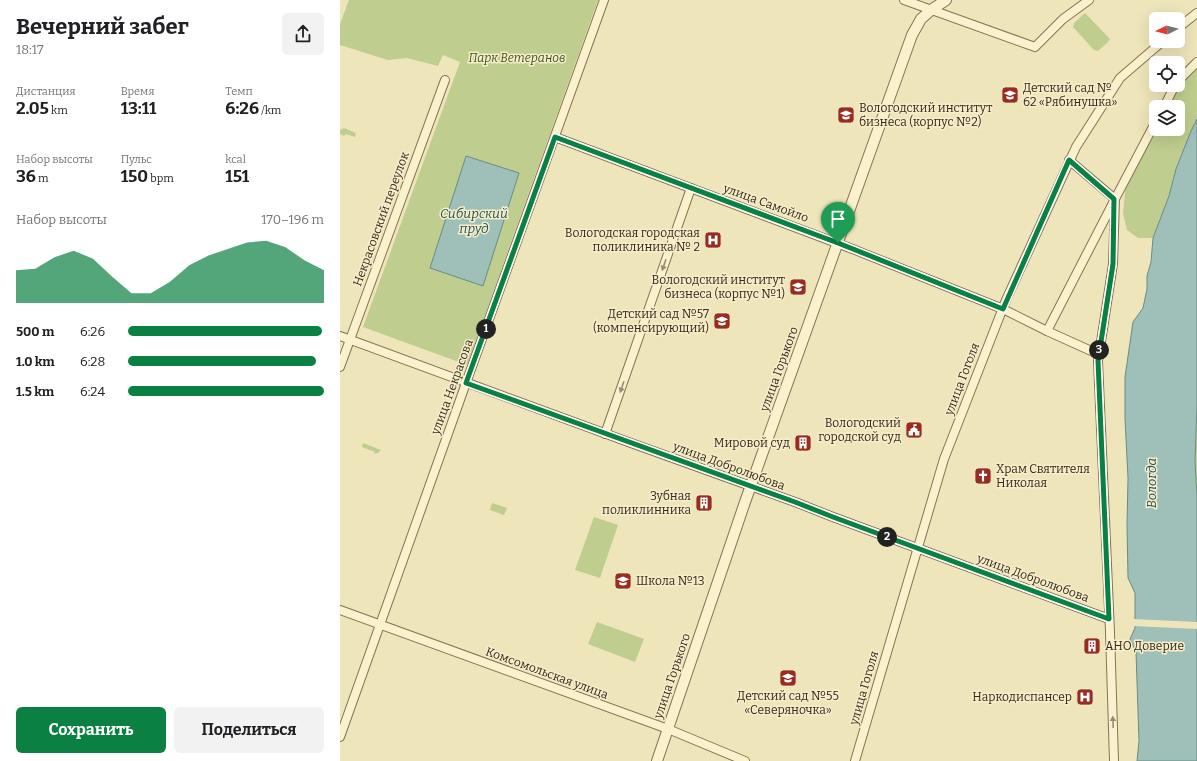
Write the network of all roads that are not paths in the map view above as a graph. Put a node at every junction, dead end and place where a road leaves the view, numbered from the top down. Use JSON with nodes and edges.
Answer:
{"nodes":[{"id":1,"x":604,"y":0,"type":"edge"},
{"id":2,"x":904,"y":0,"type":"edge"},
{"id":3,"x":946,"y":0,"type":"edge"},
{"id":4,"x":1089,"y":0,"type":"edge"},
{"id":5,"x":931,"y":10,"type":"junction"},
{"id":6,"x":1197,"y":13,"type":"edge"},
{"id":7,"x":1185,"y":22,"type":"edge"},
{"id":8,"x":1155,"y":48,"type":"edge"},
{"id":9,"x":1197,"y":62,"type":"edge"},
{"id":10,"x":1185,"y":74,"type":"edge"},
{"id":11,"x":445,"y":80,"type":"dead end"},
{"id":12,"x":1149,"y":134,"type":"edge"},
{"id":13,"x":555,"y":137,"type":"junction"},
{"id":14,"x":1069,"y":160,"type":"junction"},
{"id":15,"x":691,"y":188,"type":"junction"},
{"id":16,"x":1114,"y":199,"type":"junction"},
{"id":17,"x":838,"y":243,"type":"junction"},
{"id":18,"x":1003,"y":309,"type":"junction"},
{"id":19,"x":1047,"y":331,"type":"junction"},
{"id":20,"x":340,"y":336,"type":"edge"},
{"id":21,"x":349,"y":340,"type":"junction"},
{"id":22,"x":1098,"y":354,"type":"junction"},
{"id":23,"x":340,"y":368,"type":"edge"},
{"id":24,"x":466,"y":383,"type":"junction"},
{"id":25,"x":605,"y":434,"type":"junction"},
{"id":26,"x":751,"y":486,"type":"junction"},
{"id":27,"x":918,"y":548,"type":"junction"},
{"id":28,"x":340,"y":610,"type":"edge"},
{"id":29,"x":1109,"y":619,"type":"junction"},
{"id":30,"x":380,"y":625,"type":"junction"},
{"id":31,"x":668,"y":730,"type":"junction"},
{"id":32,"x":340,"y":738,"type":"edge"},
{"id":33,"x":657,"y":761,"type":"edge"},
{"id":34,"x":745,"y":761,"type":"edge"},
{"id":35,"x":856,"y":761,"type":"edge"},
{"id":36,"x":1114,"y":761,"type":"edge"}],
"edges":[{"from":1,"to":13,"type":"street","name":"улица Некрасова"},
{"from":2,"to":5,"type":"street"},
{"from":3,"to":5,"type":"street","name":"улица Горького"},
{"from":4,"to":5,"type":"street"},
{"from":5,"to":17,"type":"street","name":"улица Горького"},
{"from":6,"to":7,"type":"street"},
{"from":8,"to":14,"type":"street","name":"улица Гоголя"},
{"from":9,"to":10,"type":"street"},
{"from":11,"to":21,"type":"street","name":"Некрасовский переулок"},
{"from":12,"to":16,"type":"street"},
{"from":13,"to":15,"type":"street","name":"улица Самойло"},
{"from":13,"to":24,"type":"street","name":"улица Некрасова"},
{"from":14,"to":16,"type":"street"},
{"from":14,"to":18,"type":"street","name":"улица Гоголя"},
{"from":15,"to":17,"type":"street","name":"улица Самойло"},
{"from":15,"to":25,"type":"street","one_way":true},
{"from":16,"to":19,"type":"street"},
{"from":16,"to":22,"type":"street"},
{"from":17,"to":18,"type":"street","name":"улица Самойло"},
{"from":17,"to":26,"type":"street","name":"улица Горького"},
{"from":18,"to":19,"type":"street","name":"улица Самойло"},
{"from":18,"to":27,"type":"street","name":"улица Гоголя"},
{"from":19,"to":22,"type":"street","name":"улица Самойло"},
{"from":20,"to":21,"type":"street","name":"улица Добролюбова"},
{"from":21,"to":23,"type":"street","name":"Некрасовский переулок"},
{"from":21,"to":24,"type":"street","name":"улица Добролюбова"},
{"from":22,"to":29,"type":"street"},
{"from":24,"to":25,"type":"street","name":"улица Добролюбова"},
{"from":24,"to":30,"type":"street","name":"улица Некрасова"},
{"from":25,"to":26,"type":"street","name":"улица Добролюбова"},
{"from":26,"to":27,"type":"street","name":"улица Добролюбова"},
{"from":26,"to":31,"type":"street","name":"улица Горького"},
{"from":27,"to":29,"type":"street","name":"улица Добролюбова"},
{"from":27,"to":35,"type":"street","name":"улица Гоголя"},
{"from":28,"to":30,"type":"street","name":"Комсомольская улица"},
{"from":36,"to":29,"type":"street","one_way":true},
{"from":30,"to":31,"type":"street","name":"Комсомольская улица"},
{"from":30,"to":32,"type":"street","name":"улица Некрасова"},
{"from":31,"to":33,"type":"street","name":"улица Горького"},
{"from":31,"to":34,"type":"street","name":"Комсомольская улица"}]}
